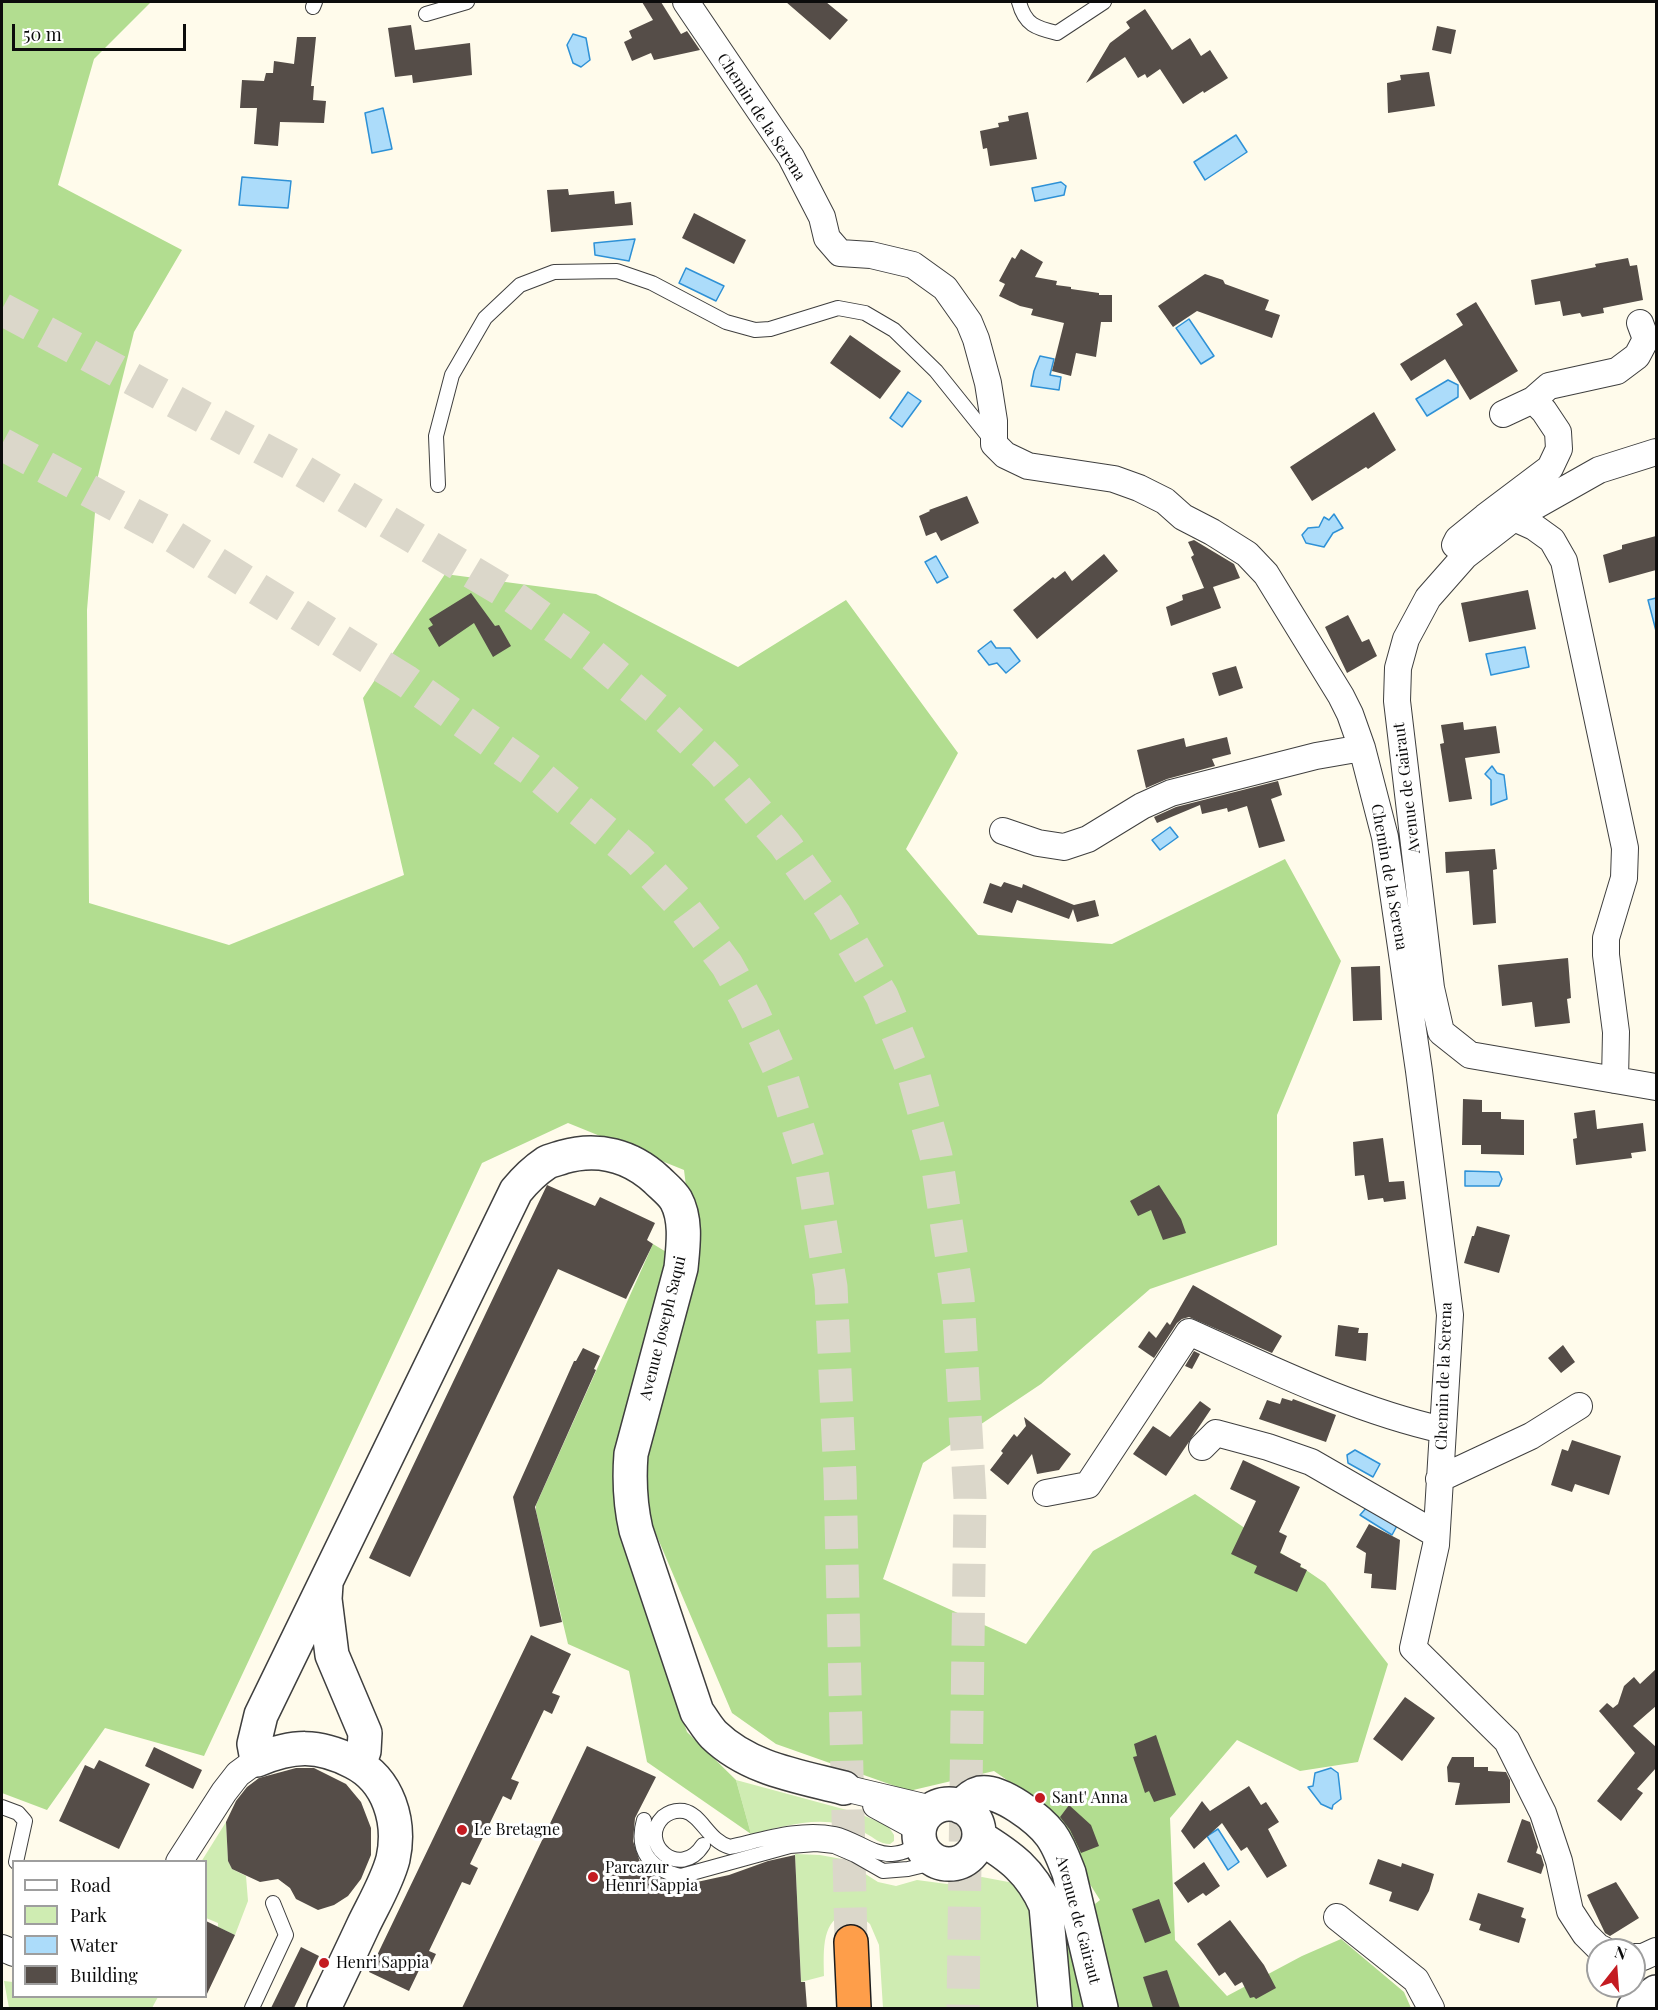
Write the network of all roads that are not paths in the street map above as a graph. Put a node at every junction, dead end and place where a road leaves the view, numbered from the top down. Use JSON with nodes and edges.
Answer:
{"nodes":[{"id":1,"x":467,"y":2,"type":"edge"},
{"id":2,"x":686,"y":2,"type":"edge"},
{"id":3,"x":1019,"y":2,"type":"edge"},
{"id":4,"x":1104,"y":2,"type":"edge"},
{"id":5,"x":426,"y":14,"type":"dead end"},
{"id":6,"x":1640,"y":323,"type":"dead end"},
{"id":7,"x":1533,"y":400,"type":"junction"},
{"id":8,"x":1503,"y":414,"type":"dead end"},
{"id":9,"x":994,"y":444,"type":"junction"},
{"id":10,"x":1656,"y":452,"type":"edge"},
{"id":11,"x":438,"y":485,"type":"dead end"},
{"id":12,"x":1514,"y":518,"type":"junction"},
{"id":13,"x":1444,"y":579,"type":"junction"},
{"id":14,"x":1362,"y":748,"type":"junction"},
{"id":15,"x":1003,"y":831,"type":"dead end"},
{"id":16,"x":1615,"y":1080,"type":"junction"},
{"id":17,"x":1656,"y":1087,"type":"edge"},
{"id":18,"x":1579,"y":1406,"type":"dead end"},
{"id":19,"x":1443,"y":1430,"type":"junction"},
{"id":20,"x":1202,"y":1447,"type":"dead end"},
{"id":21,"x":1440,"y":1479,"type":"junction"},
{"id":22,"x":1046,"y":1493,"type":"dead end"},
{"id":23,"x":1436,"y":1534,"type":"junction"},
{"id":24,"x":327,"y":1576,"type":"junction"},
{"id":25,"x":257,"y":1760,"type":"junction"},
{"id":26,"x":359,"y":1765,"type":"junction"},
{"id":27,"x":844,"y":1788,"type":"joint"},
{"id":28,"x":2,"y":1807,"type":"edge"},
{"id":29,"x":644,"y":1820,"type":"dead end"},
{"id":30,"x":945,"y":1834,"type":"junction"},
{"id":31,"x":703,"y":1845,"type":"dead end"},
{"id":32,"x":16,"y":1860,"type":"edge"},
{"id":33,"x":180,"y":1860,"type":"edge"},
{"id":34,"x":273,"y":1904,"type":"dead end"},
{"id":35,"x":1337,"y":1917,"type":"dead end"},
{"id":36,"x":1589,"y":1938,"type":"edge"},
{"id":37,"x":851,"y":1942,"type":"tunnel mouth"},
{"id":38,"x":1656,"y":1992,"type":"edge"},
{"id":39,"x":252,"y":2008,"type":"edge"},
{"id":40,"x":324,"y":2008,"type":"edge"},
{"id":41,"x":854,"y":2008,"type":"edge"},
{"id":42,"x":1055,"y":2008,"type":"edge"},
{"id":43,"x":1101,"y":2008,"type":"edge"},
{"id":44,"x":1431,"y":2008,"type":"edge"},
{"id":45,"x":1634,"y":2008,"type":"edge"}],
"edges":[{"from":1,"to":5,"type":"lane"},
{"from":2,"to":9,"type":"street","name":"Chemin de la Serena"},
{"from":3,"to":4,"type":"lane"},
{"from":6,"to":7,"type":"street"},
{"from":7,"to":8,"type":"street"},
{"from":7,"to":13,"type":"street"},
{"from":9,"to":11,"type":"lane"},
{"from":9,"to":14,"type":"street","name":"Chemin de la Serena"},
{"from":10,"to":12,"type":"street","name":"Avenue de Gairaut"},
{"from":12,"to":13,"type":"street","name":"Avenue de Gairaut"},
{"from":12,"to":16,"type":"street"},
{"from":13,"to":16,"type":"street","name":"Avenue de Gairaut"},
{"from":14,"to":15,"type":"street"},
{"from":14,"to":19,"type":"street","name":"Chemin de la Serena"},
{"from":16,"to":17,"type":"street","name":"Avenue de Gairaut"},
{"from":18,"to":21,"type":"street"},
{"from":19,"to":21,"type":"street","name":"Chemin de la Serena"},
{"from":19,"to":22,"type":"street"},
{"from":20,"to":23,"type":"street"},
{"from":21,"to":23,"type":"street","name":"Chemin de la Serena"},
{"from":23,"to":36,"type":"street","name":"Chemin de la Serena"},
{"from":24,"to":25,"type":"street","name":"Avenue Joseph Saqui"},
{"from":24,"to":26,"type":"street"},
{"from":24,"to":27,"type":"street","name":"Avenue Joseph Saqui"},
{"from":25,"to":26,"type":"street"},
{"from":25,"to":33,"type":"street"},
{"from":26,"to":40,"type":"street"},
{"from":27,"to":30,"type":"street","name":"Avenue Joseph Saqui"},
{"from":28,"to":32,"type":"lane"},
{"from":29,"to":30,"type":"lane"},
{"from":30,"to":31,"type":"lane"},
{"from":30,"to":42,"type":"street","name":"Avenue de Gairaut"},
{"from":30,"to":43,"type":"street","name":"Avenue de Gairaut"},
{"from":34,"to":39,"type":"lane"},
{"from":35,"to":44,"type":"street"},
{"from":37,"to":41,"type":"highway"},
{"from":38,"to":45,"type":"street"}]}
